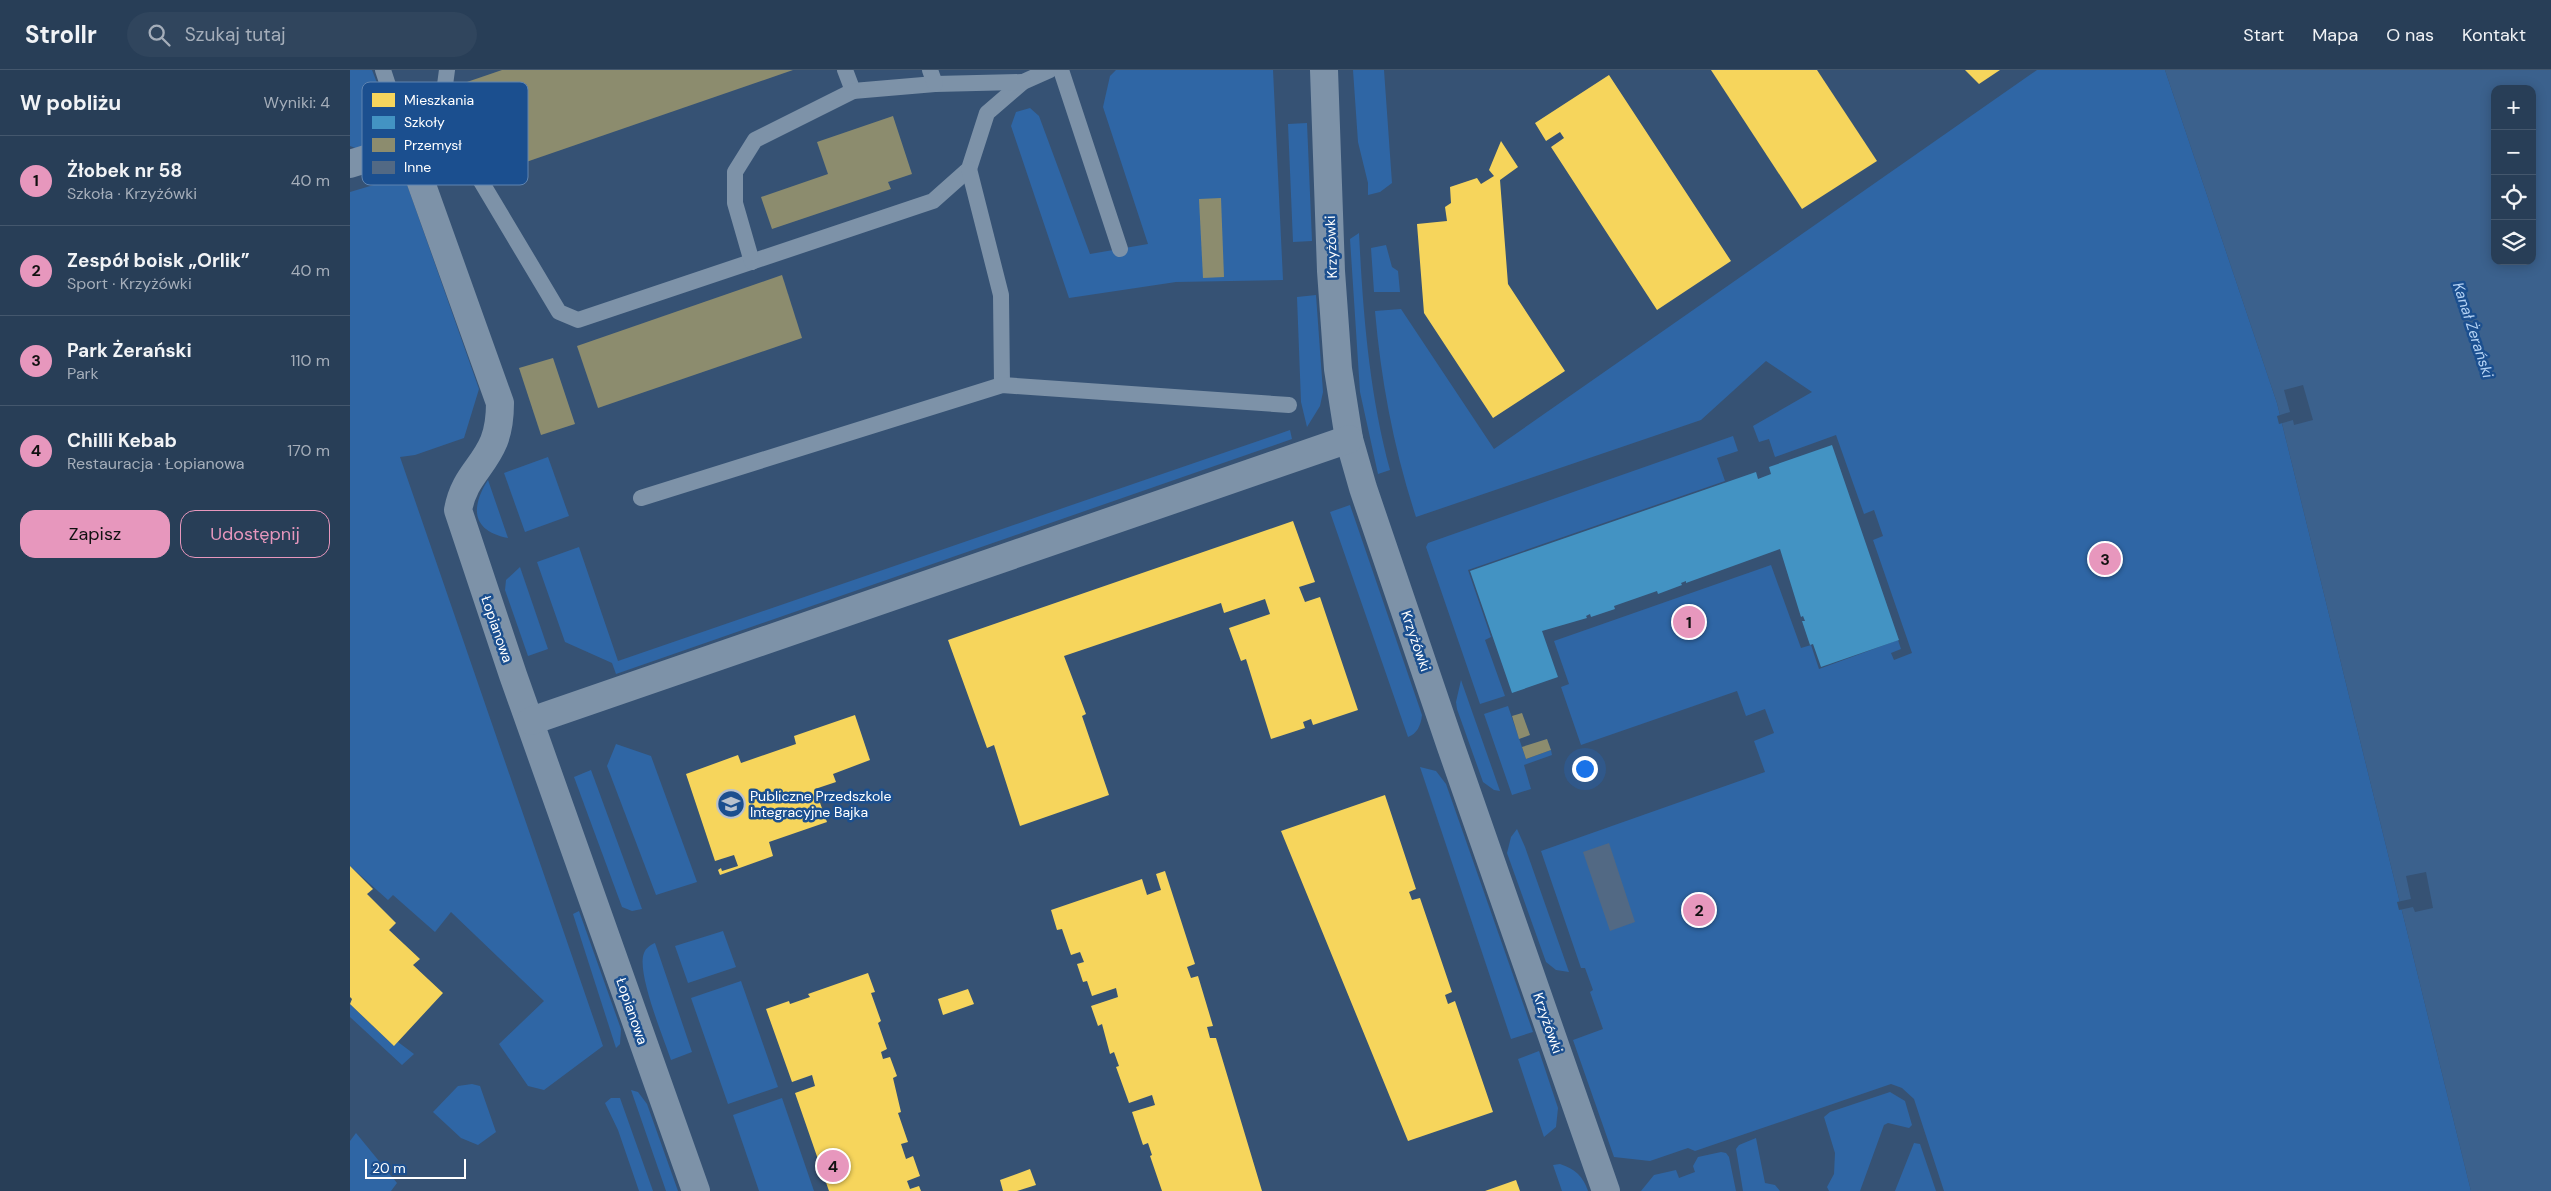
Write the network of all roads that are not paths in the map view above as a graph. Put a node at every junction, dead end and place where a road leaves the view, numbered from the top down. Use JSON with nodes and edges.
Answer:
{"nodes":[{"id":1,"x":383,"y":70,"type":"edge"},
{"id":2,"x":845,"y":70,"type":"edge"},
{"id":3,"x":1050,"y":70,"type":"edge"},
{"id":4,"x":1061,"y":70,"type":"edge"},
{"id":5,"x":1324,"y":70,"type":"edge"},
{"id":6,"x":932,"y":77,"type":"edge"},
{"id":7,"x":387,"y":82,"type":"edge"},
{"id":8,"x":1023,"y":82,"type":"junction"},
{"id":9,"x":853,"y":91,"type":"junction"},
{"id":10,"x":362,"y":160,"type":"edge"},
{"id":11,"x":350,"y":164,"type":"edge"},
{"id":12,"x":969,"y":169,"type":"junction"},
{"id":13,"x":422,"y":185,"type":"edge"},
{"id":14,"x":483,"y":185,"type":"edge"},
{"id":15,"x":1120,"y":249,"type":"dead end"},
{"id":16,"x":752,"y":262,"type":"junction"},
{"id":17,"x":1002,"y":384,"type":"junction"},
{"id":18,"x":1289,"y":405,"type":"dead end"},
{"id":19,"x":1349,"y":439,"type":"junction"},
{"id":20,"x":640,"y":498,"type":"dead end"},
{"id":21,"x":531,"y":721,"type":"junction"},
{"id":22,"x":696,"y":1191,"type":"edge"},
{"id":23,"x":1606,"y":1191,"type":"edge"}],
"edges":[{"from":1,"to":7,"type":"lane","name":"Łopianowa"},
{"from":2,"to":9,"type":"lane"},
{"from":3,"to":8,"type":"lane"},
{"from":4,"to":15,"type":"lane"},
{"from":5,"to":19,"type":"street","name":"Krzyżówki"},
{"from":6,"to":8,"type":"lane"},
{"from":6,"to":9,"type":"lane"},
{"from":8,"to":12,"type":"lane"},
{"from":9,"to":16,"type":"lane"},
{"from":10,"to":11,"type":"street"},
{"from":12,"to":16,"type":"lane"},
{"from":12,"to":17,"type":"lane"},
{"from":13,"to":21,"type":"street","name":"Łopianowa"},
{"from":14,"to":16,"type":"lane"},
{"from":17,"to":18,"type":"lane"},
{"from":17,"to":20,"type":"lane"},
{"from":19,"to":21,"type":"street"},
{"from":19,"to":23,"type":"street","name":"Krzyżówki"},
{"from":21,"to":22,"type":"street","name":"Łopianowa"}]}
